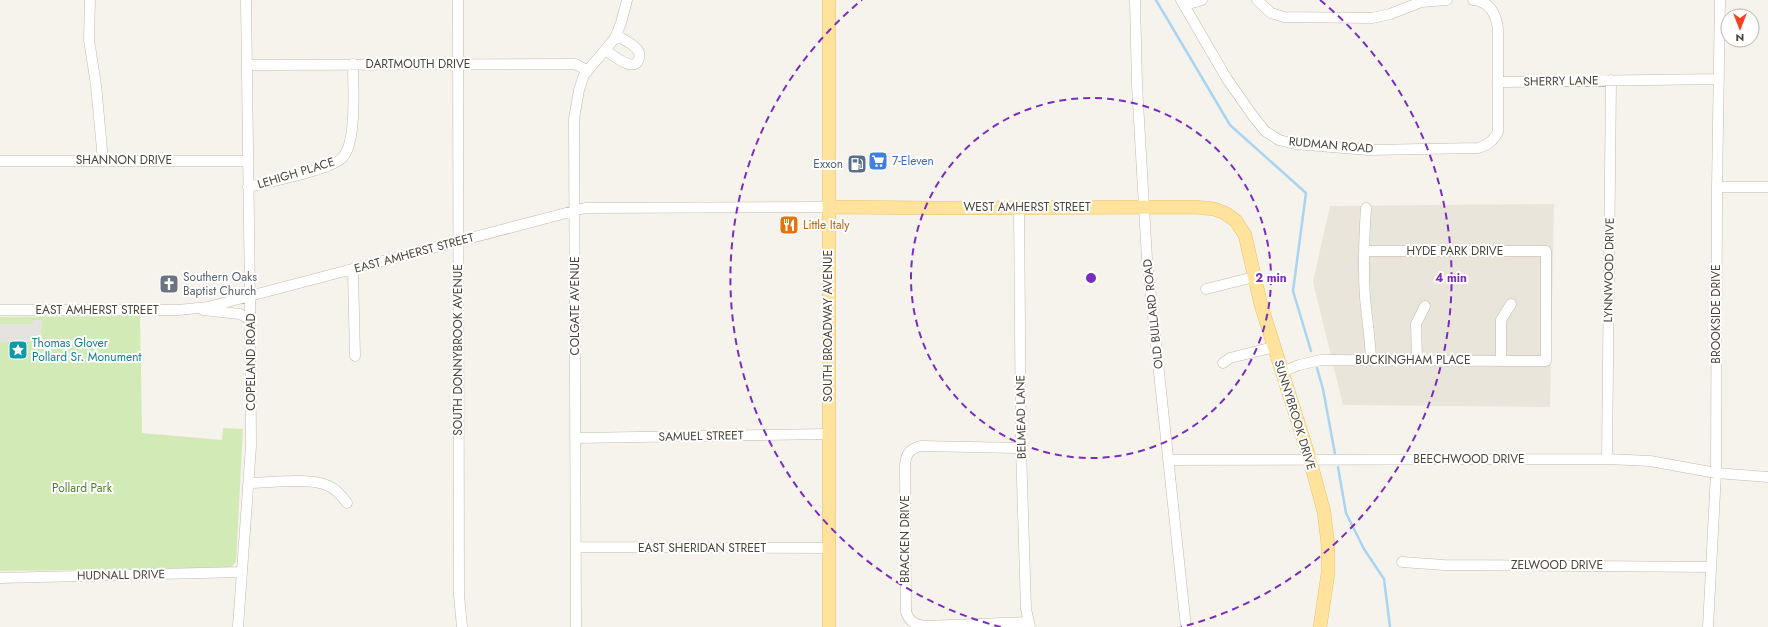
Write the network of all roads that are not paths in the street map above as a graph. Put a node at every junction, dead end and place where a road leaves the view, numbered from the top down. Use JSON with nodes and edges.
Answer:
{"nodes":[{"id":1,"x":90,"y":0,"type":"edge"},
{"id":2,"x":246,"y":0,"type":"edge"},
{"id":3,"x":458,"y":0,"type":"edge"},
{"id":4,"x":627,"y":0,"type":"edge"},
{"id":5,"x":829,"y":0,"type":"edge"},
{"id":6,"x":1135,"y":0,"type":"edge"},
{"id":7,"x":1202,"y":0,"type":"edge"},
{"id":8,"x":1257,"y":0,"type":"edge"},
{"id":9,"x":1447,"y":0,"type":"edge"},
{"id":10,"x":1473,"y":0,"type":"edge"},
{"id":11,"x":1720,"y":0,"type":"edge"},
{"id":12,"x":1183,"y":3,"type":"edge"},
{"id":13,"x":616,"y":35,"type":"junction"},
{"id":14,"x":606,"y":50,"type":"junction"},
{"id":15,"x":354,"y":64,"type":"junction"},
{"id":16,"x":458,"y":64,"type":"junction"},
{"id":17,"x":247,"y":65,"type":"junction"},
{"id":18,"x":587,"y":70,"type":"junction"},
{"id":19,"x":1611,"y":80,"type":"junction"},
{"id":20,"x":1719,"y":80,"type":"junction"},
{"id":21,"x":1499,"y":82,"type":"junction"},
{"id":22,"x":103,"y":160,"type":"junction"},
{"id":23,"x":0,"y":161,"type":"edge"},
{"id":24,"x":248,"y":161,"type":"junction"},
{"id":25,"x":1717,"y":187,"type":"junction"},
{"id":26,"x":1768,"y":187,"type":"edge"},
{"id":27,"x":248,"y":188,"type":"junction"},
{"id":28,"x":829,"y":207,"type":"junction"},
{"id":29,"x":1020,"y":207,"type":"junction"},
{"id":30,"x":1144,"y":207,"type":"junction"},
{"id":31,"x":1366,"y":208,"type":"dead end"},
{"id":32,"x":575,"y":210,"type":"junction"},
{"id":33,"x":1225,"y":213,"type":"joint"},
{"id":34,"x":458,"y":241,"type":"junction"},
{"id":35,"x":1364,"y":251,"type":"junction"},
{"id":36,"x":353,"y":270,"type":"junction"},
{"id":37,"x":1254,"y":277,"type":"junction"},
{"id":38,"x":1206,"y":289,"type":"dead end"},
{"id":39,"x":250,"y":297,"type":"junction"},
{"id":40,"x":1511,"y":304,"type":"dead end"},
{"id":41,"x":1425,"y":306,"type":"dead end"},
{"id":42,"x":198,"y":309,"type":"junction"},
{"id":43,"x":0,"y":310,"type":"edge"},
{"id":44,"x":250,"y":320,"type":"junction"},
{"id":45,"x":1274,"y":346,"type":"junction"},
{"id":46,"x":355,"y":356,"type":"dead end"},
{"id":47,"x":1371,"y":359,"type":"junction"},
{"id":48,"x":1417,"y":360,"type":"junction"},
{"id":49,"x":1501,"y":360,"type":"junction"},
{"id":50,"x":1546,"y":361,"type":"joint"},
{"id":51,"x":1223,"y":363,"type":"dead end"},
{"id":52,"x":1282,"y":372,"type":"junction"},
{"id":53,"x":828,"y":434,"type":"junction"},
{"id":54,"x":575,"y":438,"type":"junction"},
{"id":55,"x":1021,"y":448,"type":"junction"},
{"id":56,"x":1607,"y":459,"type":"junction"},
{"id":57,"x":1168,"y":460,"type":"junction"},
{"id":58,"x":1310,"y":460,"type":"junction"},
{"id":59,"x":1716,"y":473,"type":"junction"},
{"id":60,"x":1768,"y":477,"type":"edge"},
{"id":61,"x":249,"y":483,"type":"junction"},
{"id":62,"x":347,"y":503,"type":"dead end"},
{"id":63,"x":576,"y":548,"type":"junction"},
{"id":64,"x":828,"y":548,"type":"junction"},
{"id":65,"x":1402,"y":562,"type":"dead end"},
{"id":66,"x":1711,"y":567,"type":"junction"},
{"id":67,"x":241,"y":572,"type":"junction"},
{"id":68,"x":0,"y":578,"type":"edge"},
{"id":69,"x":1029,"y":625,"type":"edge"},
{"id":70,"x":238,"y":627,"type":"edge"},
{"id":71,"x":462,"y":627,"type":"edge"},
{"id":72,"x":576,"y":627,"type":"edge"},
{"id":73,"x":829,"y":627,"type":"edge"},
{"id":74,"x":1186,"y":627,"type":"edge"},
{"id":75,"x":1320,"y":627,"type":"edge"},
{"id":76,"x":1708,"y":627,"type":"edge"}],
"edges":[{"from":1,"to":22,"type":"street"},
{"from":2,"to":17,"type":"street","name":"COPELAND ROAD"},
{"from":3,"to":16,"type":"street","name":"SOUTH DONNYBROOK AVENUE"},
{"from":4,"to":13,"type":"street","name":"COLGATE AVENUE"},
{"from":5,"to":28,"type":"main road","name":"SOUTH BROADWAY AVENUE"},
{"from":6,"to":30,"type":"street","name":"OLD BULLARD ROAD"},
{"from":7,"to":12,"type":"street"},
{"from":8,"to":9,"type":"street"},
{"from":10,"to":21,"type":"street"},
{"from":11,"to":20,"type":"street","name":"BROOKSIDE DRIVE"},
{"from":12,"to":21,"type":"street","name":"RUDMAN ROAD"},
{"from":13,"to":14,"type":"street","name":"COLGATE AVENUE"},
{"from":13,"to":14,"type":"street"},
{"from":14,"to":18,"type":"street","name":"COLGATE AVENUE"},
{"from":15,"to":16,"type":"street","name":"DARTMOUTH DRIVE"},
{"from":15,"to":17,"type":"street","name":"DARTMOUTH DRIVE"},
{"from":15,"to":27,"type":"street","name":"LEHIGH PLACE"},
{"from":16,"to":18,"type":"street","name":"DARTMOUTH DRIVE"},
{"from":16,"to":34,"type":"street","name":"SOUTH DONNYBROOK AVENUE"},
{"from":17,"to":24,"type":"street","name":"COPELAND ROAD"},
{"from":18,"to":32,"type":"street","name":"COLGATE AVENUE"},
{"from":19,"to":20,"type":"street","name":"SHERRY LANE"},
{"from":19,"to":21,"type":"street","name":"SHERRY LANE"},
{"from":19,"to":56,"type":"street","name":"LYNNWOOD DRIVE"},
{"from":20,"to":25,"type":"street","name":"BROOKSIDE DRIVE"},
{"from":22,"to":23,"type":"street","name":"SHANNON DRIVE"},
{"from":22,"to":24,"type":"street","name":"SHANNON DRIVE"},
{"from":24,"to":27,"type":"street","name":"COPELAND ROAD"},
{"from":25,"to":26,"type":"street"},
{"from":25,"to":59,"type":"street","name":"BROOKSIDE DRIVE"},
{"from":27,"to":39,"type":"street","name":"COPELAND ROAD"},
{"from":28,"to":29,"type":"main road","name":"WEST AMHERST STREET"},
{"from":28,"to":32,"type":"street","name":"EAST AMHERST STREET"},
{"from":28,"to":53,"type":"main road","name":"SOUTH BROADWAY AVENUE"},
{"from":29,"to":30,"type":"main road","name":"WEST AMHERST STREET"},
{"from":29,"to":55,"type":"street","name":"BELMEAD LANE"},
{"from":30,"to":33,"type":"main road","name":"WEST AMHERST STREET"},
{"from":30,"to":57,"type":"street","name":"OLD BULLARD ROAD"},
{"from":31,"to":35,"type":"street"},
{"from":32,"to":34,"type":"street","name":"EAST AMHERST STREET"},
{"from":32,"to":54,"type":"street","name":"COLGATE AVENUE"},
{"from":33,"to":37,"type":"main road","name":"SUNNYBROOK DRIVE"},
{"from":34,"to":36,"type":"street","name":"EAST AMHERST STREET"},
{"from":34,"to":71,"type":"street","name":"SOUTH DONNYBROOK AVENUE"},
{"from":35,"to":47,"type":"street"},
{"from":35,"to":50,"type":"street","name":"HYDE PARK DRIVE"},
{"from":36,"to":39,"type":"street","name":"EAST AMHERST STREET"},
{"from":36,"to":46,"type":"street"},
{"from":37,"to":38,"type":"street"},
{"from":37,"to":45,"type":"main road","name":"SUNNYBROOK DRIVE"},
{"from":39,"to":42,"type":"street","name":"EAST AMHERST STREET"},
{"from":39,"to":44,"type":"street","name":"COPELAND ROAD"},
{"from":40,"to":49,"type":"street"},
{"from":41,"to":48,"type":"street"},
{"from":42,"to":43,"type":"street","name":"EAST AMHERST STREET"},
{"from":42,"to":44,"type":"street"},
{"from":44,"to":61,"type":"street","name":"COPELAND ROAD"},
{"from":45,"to":51,"type":"street"},
{"from":45,"to":52,"type":"main road","name":"SUNNYBROOK DRIVE"},
{"from":47,"to":48,"type":"street","name":"BUCKINGHAM PLACE"},
{"from":47,"to":52,"type":"street","name":"BUCKINGHAM PLACE"},
{"from":48,"to":49,"type":"street","name":"BUCKINGHAM PLACE"},
{"from":49,"to":50,"type":"street","name":"BUCKINGHAM PLACE"},
{"from":52,"to":58,"type":"main road","name":"SUNNYBROOK DRIVE"},
{"from":53,"to":54,"type":"street","name":"SAMUEL STREET"},
{"from":53,"to":64,"type":"main road","name":"SOUTH BROADWAY AVENUE"},
{"from":54,"to":63,"type":"street","name":"COLGATE AVENUE"},
{"from":55,"to":69,"type":"street","name":"BELMEAD LANE"},
{"from":55,"to":69,"type":"street","name":"BRACKEN DRIVE"},
{"from":56,"to":58,"type":"street","name":"BEECHWOOD DRIVE"},
{"from":56,"to":59,"type":"street","name":"BEECHWOOD DRIVE"},
{"from":57,"to":58,"type":"street","name":"BEECHWOOD DRIVE"},
{"from":57,"to":74,"type":"street","name":"OLD BULLARD ROAD"},
{"from":58,"to":75,"type":"main road","name":"SUNNYBROOK DRIVE"},
{"from":59,"to":60,"type":"street","name":"BEECHWOOD DRIVE"},
{"from":59,"to":66,"type":"street","name":"BROOKSIDE DRIVE"},
{"from":61,"to":62,"type":"street"},
{"from":61,"to":67,"type":"street","name":"COPELAND ROAD"},
{"from":63,"to":64,"type":"street","name":"EAST SHERIDAN STREET"},
{"from":63,"to":72,"type":"street","name":"COLGATE AVENUE"},
{"from":64,"to":73,"type":"main road","name":"SOUTH BROADWAY AVENUE"},
{"from":65,"to":66,"type":"street","name":"ZELWOOD DRIVE"},
{"from":66,"to":76,"type":"street","name":"BROOKSIDE DRIVE"},
{"from":67,"to":68,"type":"street","name":"HUDNALL DRIVE"},
{"from":67,"to":70,"type":"street","name":"COPELAND ROAD"}]}
